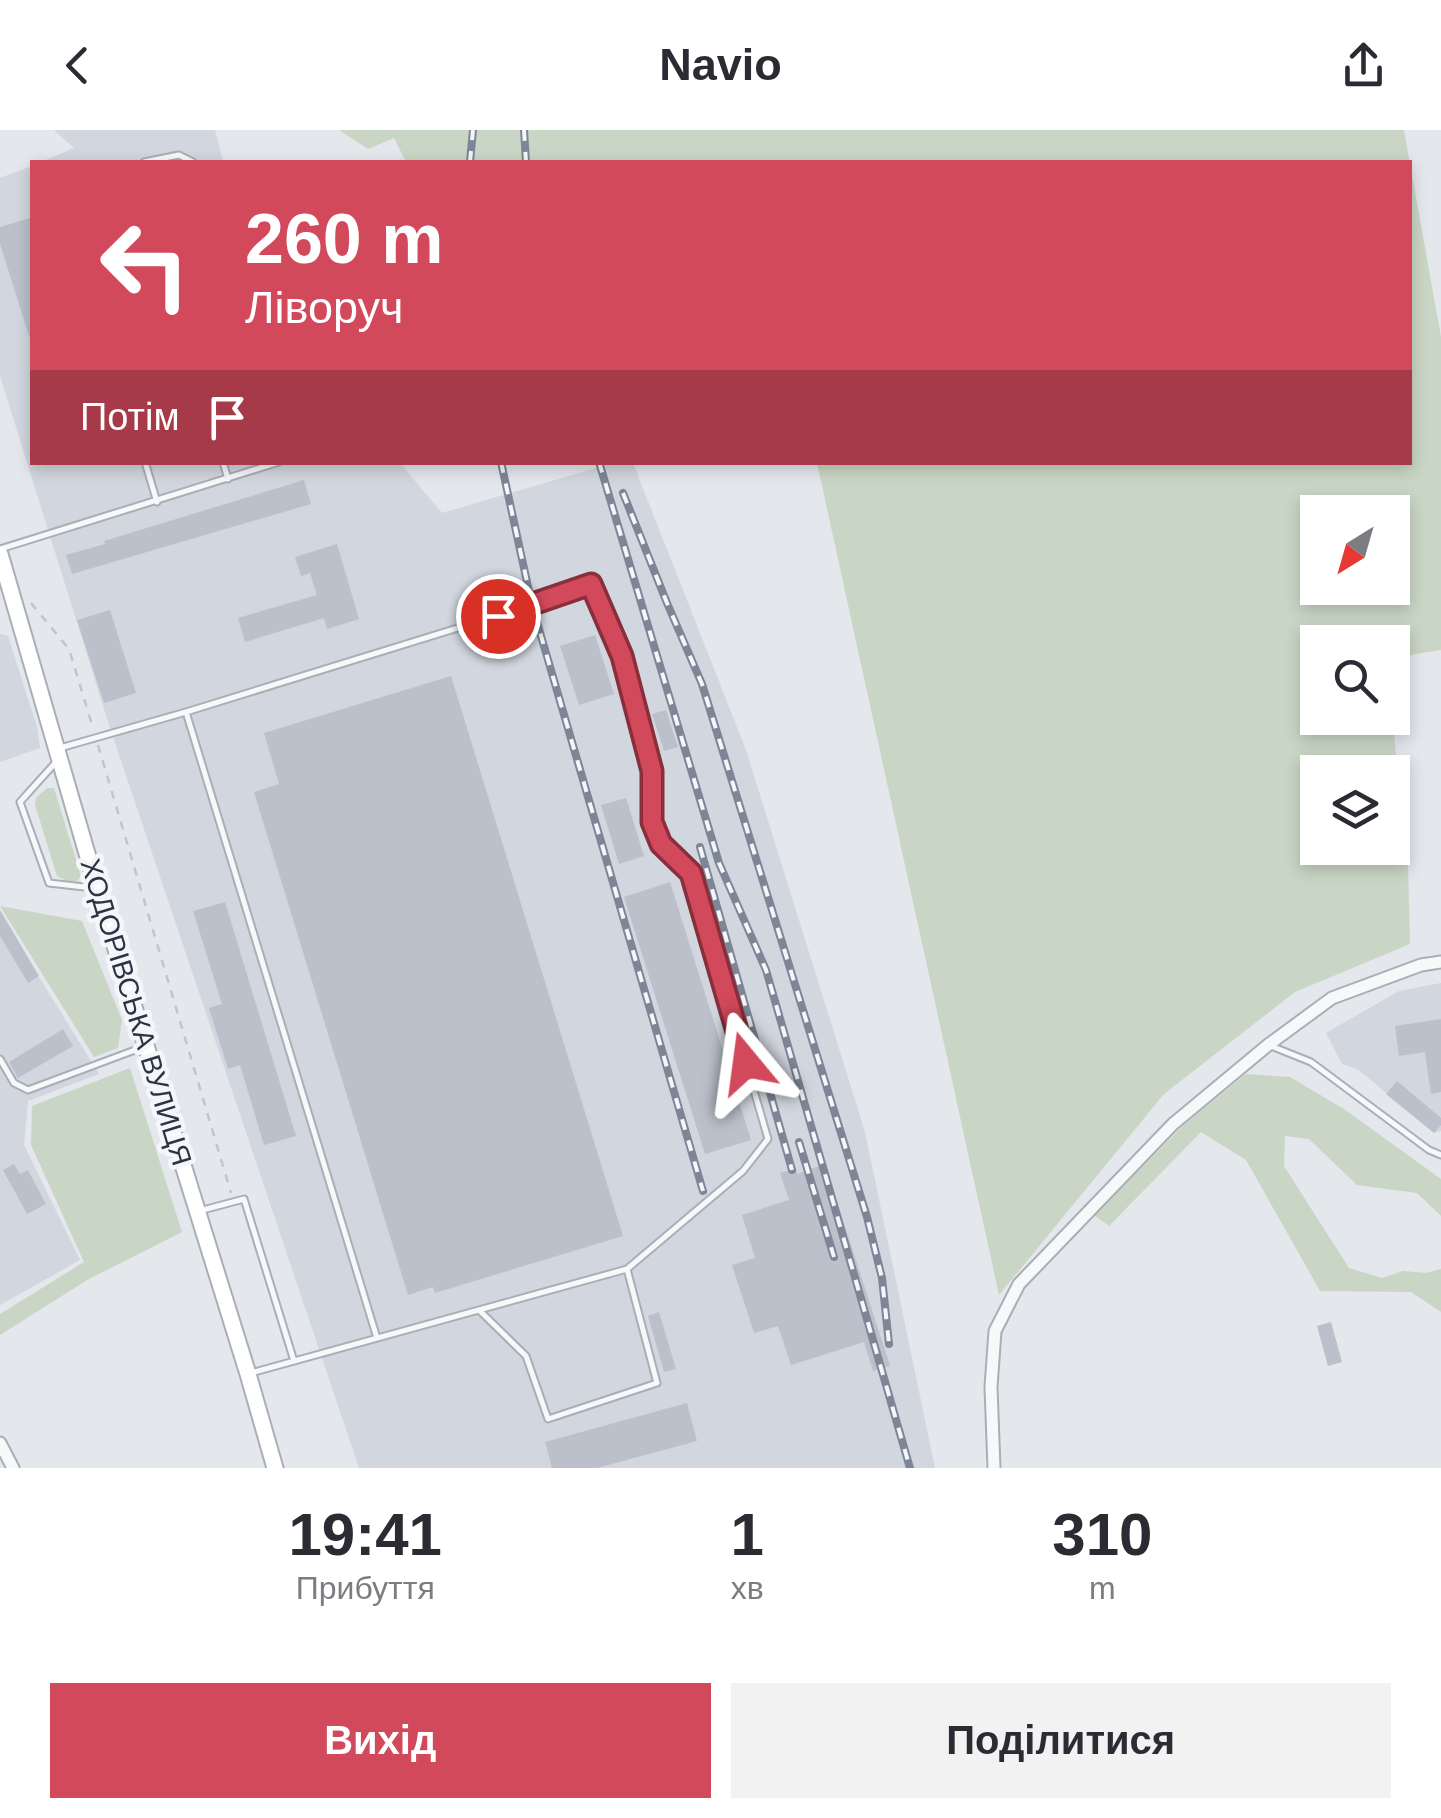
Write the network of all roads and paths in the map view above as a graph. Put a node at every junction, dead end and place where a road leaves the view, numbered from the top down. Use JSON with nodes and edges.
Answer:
{"nodes":[{"id":1,"x":154,"y":160,"type":"edge"},
{"id":2,"x":189,"y":160,"type":"edge"},
{"id":3,"x":146,"y":465,"type":"edge"},
{"id":4,"x":224,"y":465,"type":"edge"},
{"id":5,"x":270,"y":465,"type":"edge"},
{"id":6,"x":228,"y":479,"type":"junction"},
{"id":7,"x":156,"y":502,"type":"junction"},
{"id":8,"x":0,"y":551,"type":"edge"},
{"id":9,"x":6,"y":601,"type":"edge"},
{"id":10,"x":30,"y":602,"type":"dead end"},
{"id":11,"x":186,"y":712,"type":"junction"},
{"id":12,"x":96,"y":738,"type":"junction"},
{"id":13,"x":57,"y":755,"type":"junction"},
{"id":14,"x":97,"y":888,"type":"junction"},
{"id":15,"x":1441,"y":962,"type":"edge"},
{"id":16,"x":1268,"y":1045,"type":"junction"},
{"id":17,"x":146,"y":1046,"type":"junction"},
{"id":18,"x":0,"y":1059,"type":"edge"},
{"id":19,"x":1441,"y":1155,"type":"edge"},
{"id":20,"x":233,"y":1202,"type":"junction"},
{"id":21,"x":198,"y":1211,"type":"junction"},
{"id":22,"x":627,"y":1269,"type":"junction"},
{"id":23,"x":479,"y":1310,"type":"junction"},
{"id":24,"x":377,"y":1338,"type":"junction"},
{"id":25,"x":294,"y":1361,"type":"junction"},
{"id":26,"x":248,"y":1374,"type":"junction"},
{"id":27,"x":2,"y":1450,"type":"edge"},
{"id":28,"x":13,"y":1468,"type":"edge"},
{"id":29,"x":275,"y":1468,"type":"edge"},
{"id":30,"x":994,"y":1468,"type":"edge"}],
"edges":[{"from":1,"to":2,"type":"lane"},
{"from":3,"to":7,"type":"lane"},
{"from":4,"to":6,"type":"lane"},
{"from":5,"to":6,"type":"lane"},
{"from":6,"to":7,"type":"lane"},
{"from":7,"to":8,"type":"lane"},
{"from":8,"to":9,"type":"main road","name":"ХОДОРІВСЬКА ВУЛИЦЯ"},
{"from":9,"to":13,"type":"main road","name":"ХОДОРІВСЬКА ВУЛИЦЯ"},
{"from":10,"to":12,"type":"path"},
{"from":11,"to":12,"type":"lane"},
{"from":11,"to":22,"type":"lane"},
{"from":11,"to":24,"type":"lane"},
{"from":12,"to":13,"type":"lane"},
{"from":12,"to":20,"type":"path"},
{"from":13,"to":14,"type":"main road","name":"ХОДОРІВСЬКА ВУЛИЦЯ"},
{"from":13,"to":14,"type":"lane"},
{"from":14,"to":17,"type":"main road","name":"ХОДОРІВСЬКА ВУЛИЦЯ"},
{"from":15,"to":16,"type":"street"},
{"from":16,"to":19,"type":"lane"},
{"from":16,"to":30,"type":"street"},
{"from":17,"to":18,"type":"lane"},
{"from":17,"to":21,"type":"main road","name":"ХОДОРІВСЬКА ВУЛИЦЯ"},
{"from":20,"to":21,"type":"lane"},
{"from":20,"to":25,"type":"lane"},
{"from":21,"to":26,"type":"main road","name":"ХОДОРІВСЬКА ВУЛИЦЯ"},
{"from":22,"to":23,"type":"lane"},
{"from":22,"to":23,"type":"lane"},
{"from":23,"to":24,"type":"lane"},
{"from":24,"to":25,"type":"lane"},
{"from":25,"to":26,"type":"lane"},
{"from":26,"to":29,"type":"main road","name":"ХОДОРІВСЬКА ВУЛИЦЯ"},
{"from":27,"to":28,"type":"street"}]}
